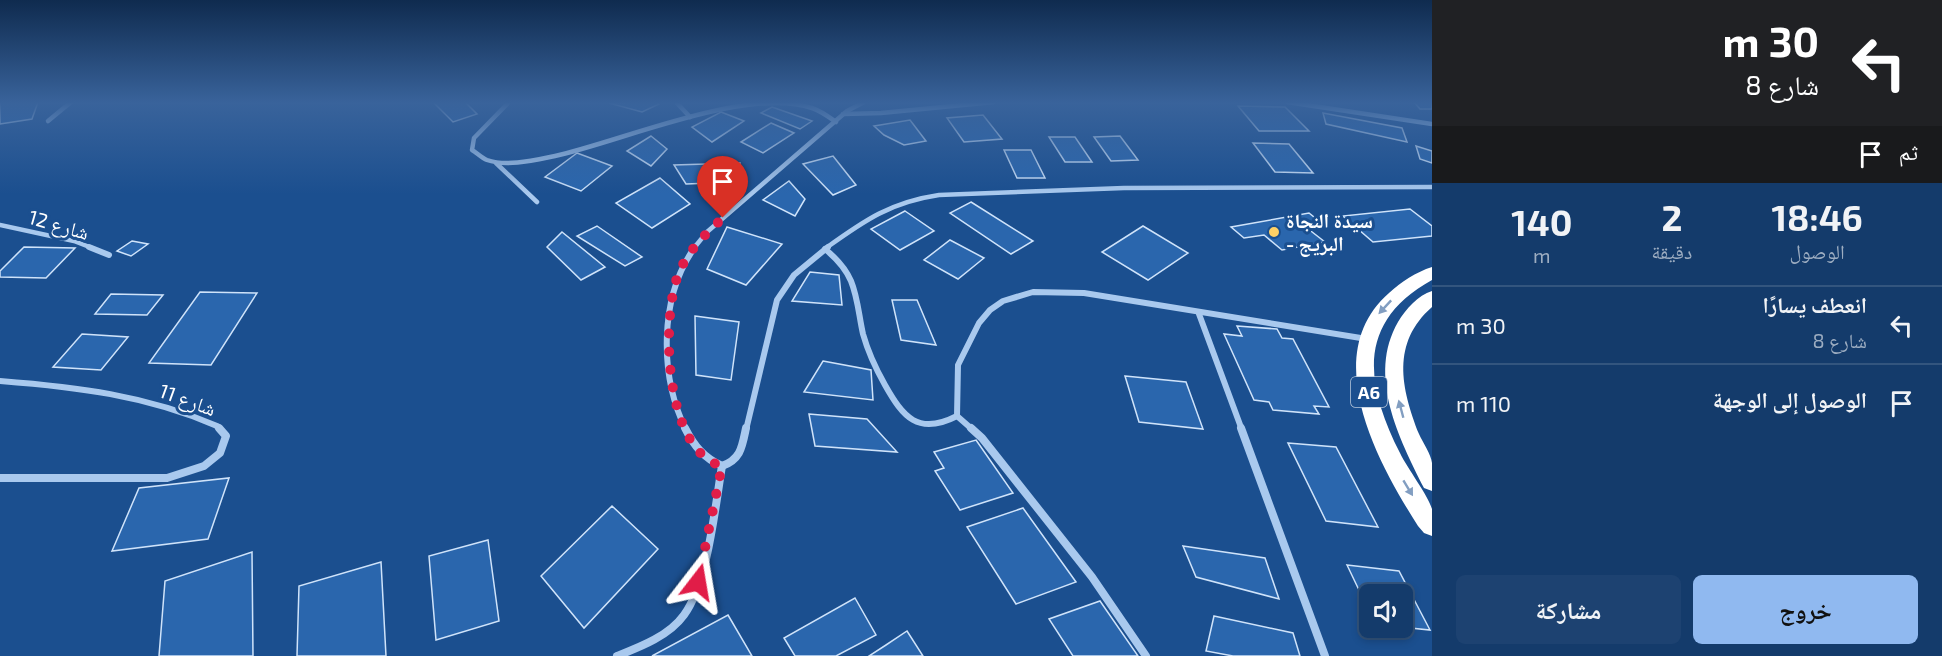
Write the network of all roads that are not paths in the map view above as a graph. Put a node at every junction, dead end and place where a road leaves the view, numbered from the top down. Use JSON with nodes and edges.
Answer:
{"nodes":[{"id":1,"x":480,"y":133,"type":"edge"},
{"id":2,"x":640,"y":133,"type":"edge"},
{"id":3,"x":824,"y":133,"type":"edge"},
{"id":4,"x":496,"y":163,"type":"junction"},
{"id":5,"x":1432,"y":187,"type":"edge"},
{"id":6,"x":537,"y":202,"type":"dead end"},
{"id":7,"x":0,"y":225,"type":"edge"},
{"id":8,"x":825,"y":249,"type":"junction"},
{"id":9,"x":109,"y":255,"type":"dead end"},
{"id":10,"x":1432,"y":273,"type":"edge"},
{"id":11,"x":1432,"y":297,"type":"edge"},
{"id":12,"x":1199,"y":314,"type":"junction"},
{"id":13,"x":1368,"y":339,"type":"junction"},
{"id":14,"x":0,"y":381,"type":"edge"},
{"id":15,"x":957,"y":416,"type":"junction"},
{"id":16,"x":722,"y":466,"type":"junction"},
{"id":17,"x":1430,"y":474,"type":"edge"},
{"id":18,"x":0,"y":478,"type":"edge"},
{"id":19,"x":1432,"y":526,"type":"edge"},
{"id":20,"x":617,"y":656,"type":"edge"},
{"id":21,"x":1146,"y":656,"type":"edge"},
{"id":22,"x":1325,"y":656,"type":"edge"}],
"edges":[{"from":1,"to":4,"type":"street"},
{"from":2,"to":4,"type":"street"},
{"from":3,"to":16,"type":"street"},
{"from":4,"to":6,"type":"street"},
{"from":5,"to":8,"type":"street"},
{"from":7,"to":9,"type":"street","name":"شارع 12"},
{"from":8,"to":15,"type":"street"},
{"from":8,"to":16,"type":"street"},
{"from":10,"to":13,"type":"highway","number":"A6","one_way":true},
{"from":17,"to":11,"type":"highway","number":"A6","one_way":true},
{"from":12,"to":13,"type":"street"},
{"from":12,"to":15,"type":"street"},
{"from":12,"to":22,"type":"street"},
{"from":13,"to":19,"type":"highway","number":"A6","one_way":true},
{"from":14,"to":18,"type":"street","name":"شارع 11"},
{"from":15,"to":21,"type":"street"},
{"from":16,"to":20,"type":"street"}]}
